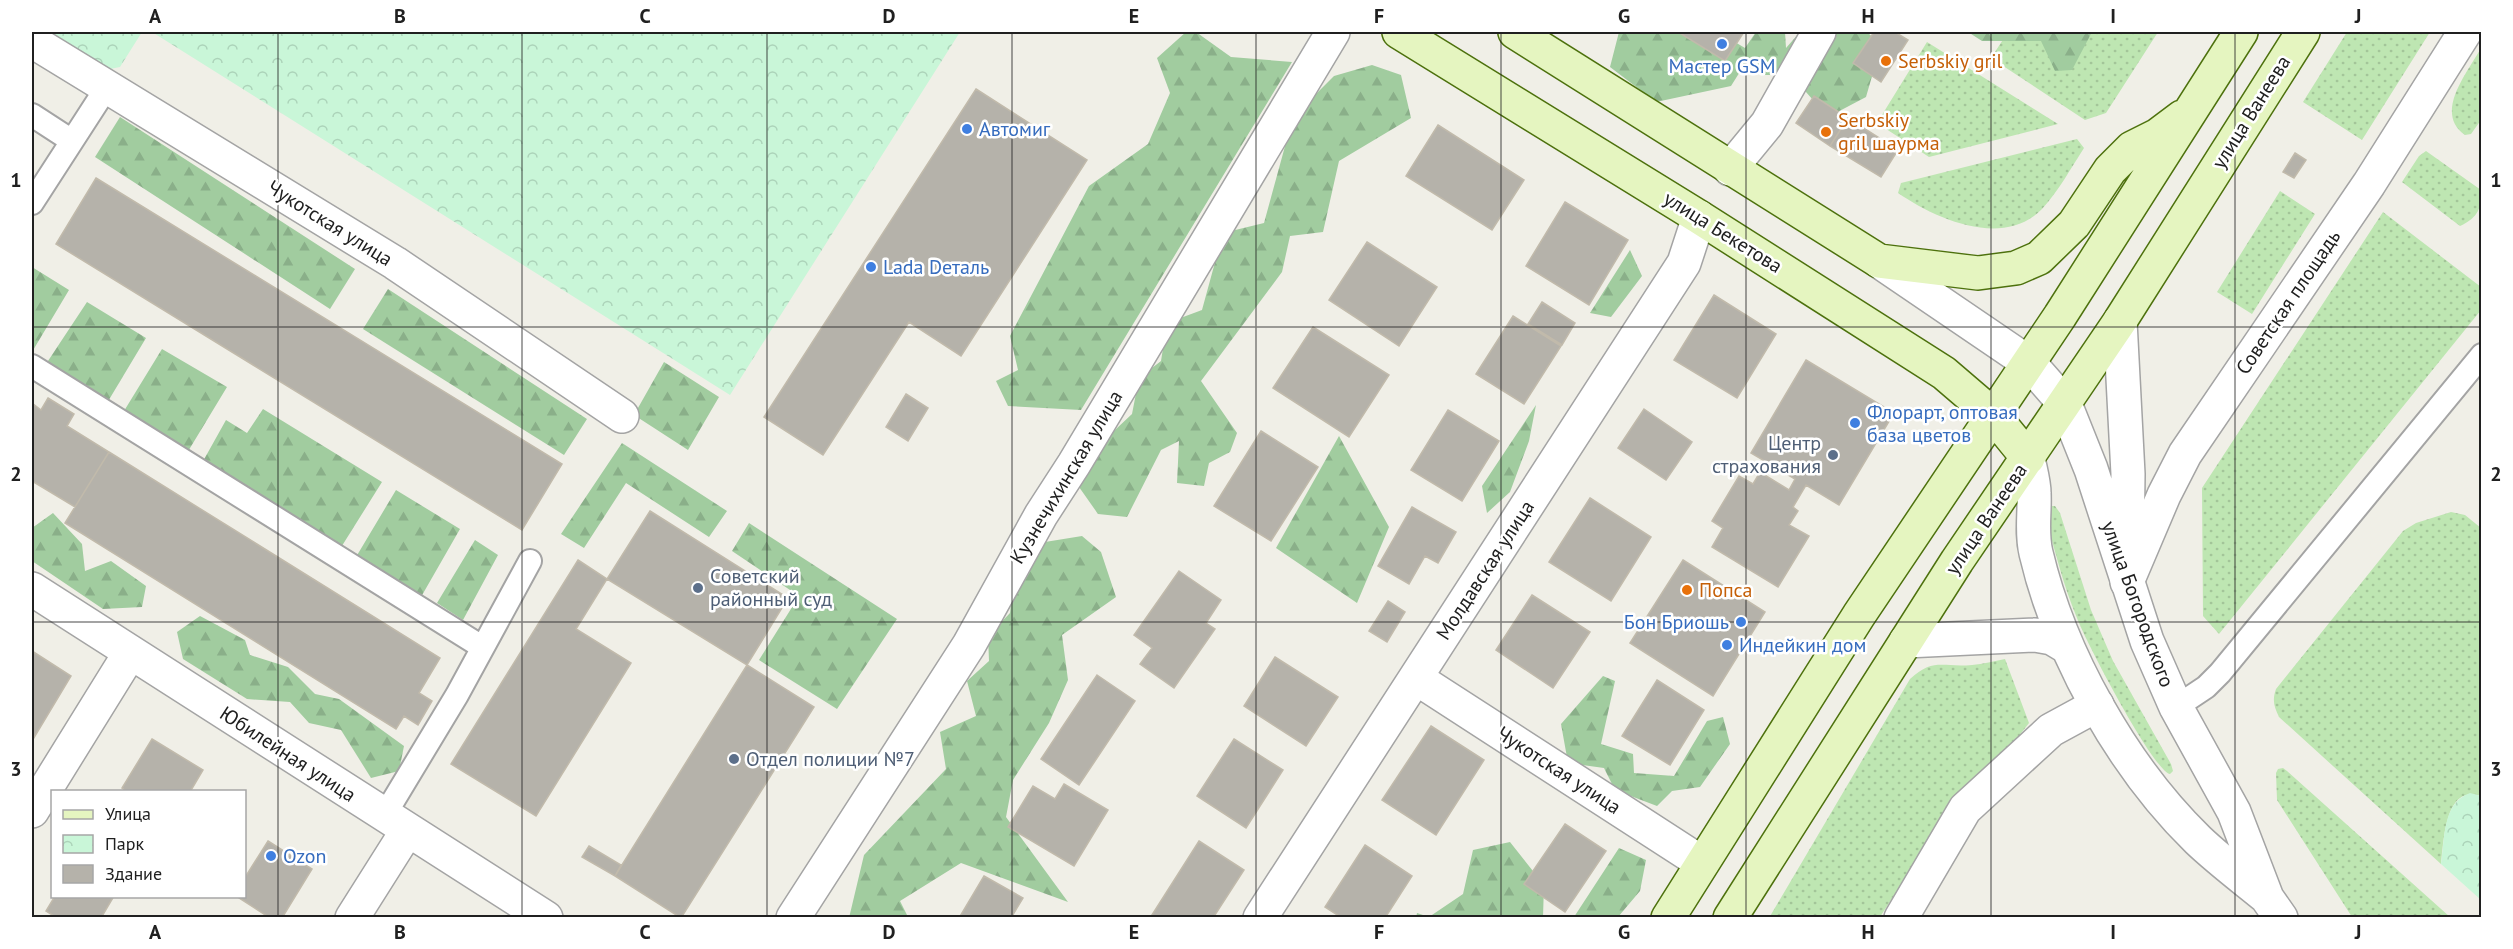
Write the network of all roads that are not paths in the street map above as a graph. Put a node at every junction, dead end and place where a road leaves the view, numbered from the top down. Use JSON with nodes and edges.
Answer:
{"nodes":[{"id":1,"x":1333,"y":32,"type":"edge"},
{"id":2,"x":1399,"y":32,"type":"edge"},
{"id":3,"x":1515,"y":32,"type":"edge"},
{"id":4,"x":1820,"y":32,"type":"edge"},
{"id":5,"x":2241,"y":32,"type":"edge"},
{"id":6,"x":2303,"y":32,"type":"edge"},
{"id":7,"x":2465,"y":32,"type":"edge"},
{"id":8,"x":32,"y":41,"type":"edge"},
{"id":9,"x":107,"y":87,"type":"junction"},
{"id":10,"x":2191,"y":111,"type":"junction"},
{"id":11,"x":32,"y":115,"type":"edge"},
{"id":12,"x":72,"y":141,"type":"junction"},
{"id":13,"x":1730,"y":169,"type":"junction"},
{"id":14,"x":32,"y":203,"type":"edge"},
{"id":15,"x":1699,"y":217,"type":"junction"},
{"id":16,"x":1879,"y":261,"type":"junction"},
{"id":17,"x":2120,"y":321,"type":"junction"},
{"id":18,"x":2481,"y":355,"type":"edge"},
{"id":19,"x":2029,"y":363,"type":"junction"},
{"id":20,"x":32,"y":366,"type":"edge"},
{"id":21,"x":2065,"y":404,"type":"junction"},
{"id":22,"x":1993,"y":415,"type":"junction"},
{"id":23,"x":622,"y":416,"type":"dead end"},
{"id":24,"x":2028,"y":458,"type":"junction"},
{"id":25,"x":530,"y":561,"type":"dead end"},
{"id":26,"x":2127,"y":582,"type":"junction"},
{"id":27,"x":32,"y":590,"type":"edge"},
{"id":28,"x":1906,"y":641,"type":"junction"},
{"id":29,"x":482,"y":647,"type":"junction"},
{"id":30,"x":2067,"y":647,"type":"junction"},
{"id":31,"x":130,"y":653,"type":"junction"},
{"id":32,"x":1416,"y":678,"type":"junction"},
{"id":33,"x":2097,"y":705,"type":"junction"},
{"id":34,"x":2176,"y":707,"type":"junction"},
{"id":35,"x":32,"y":812,"type":"edge"},
{"id":36,"x":396,"y":824,"type":"junction"},
{"id":37,"x":1702,"y":863,"type":"junction"},
{"id":38,"x":2274,"y":908,"type":"edge"},
{"id":39,"x":352,"y":918,"type":"edge"},
{"id":40,"x":546,"y":918,"type":"edge"},
{"id":41,"x":793,"y":918,"type":"edge"},
{"id":42,"x":1260,"y":918,"type":"edge"},
{"id":43,"x":1668,"y":918,"type":"edge"},
{"id":44,"x":1730,"y":918,"type":"edge"},
{"id":45,"x":1900,"y":918,"type":"edge"}],
"edges":[{"from":1,"to":41,"type":"street","name":"Кузнечихинская улица"},
{"from":2,"to":15,"type":"main road","name":"улица Бекетова"},
{"from":3,"to":13,"type":"main road"},
{"from":4,"to":13,"type":"street"},
{"from":5,"to":10,"type":"main road"},
{"from":6,"to":17,"type":"main road","name":"улица Ванеева"},
{"from":7,"to":26,"type":"street","name":"Советская площадь"},
{"from":8,"to":9,"type":"street","name":"Чукотская улица"},
{"from":9,"to":12,"type":"lane"},
{"from":9,"to":23,"type":"street","name":"Чукотская улица"},
{"from":10,"to":16,"type":"main road"},
{"from":10,"to":19,"type":"main road"},
{"from":11,"to":12,"type":"lane"},
{"from":12,"to":14,"type":"lane"},
{"from":13,"to":16,"type":"main road"},
{"from":15,"to":22,"type":"main road","name":"улица Бекетова"},
{"from":15,"to":32,"type":"street","name":"Молдавская улица"},
{"from":16,"to":19,"type":"street"},
{"from":17,"to":21,"type":"main road","name":"улица Ванеева"},
{"from":17,"to":26,"type":"street"},
{"from":18,"to":34,"type":"lane"},
{"from":19,"to":21,"type":"street"},
{"from":19,"to":22,"type":"main road"},
{"from":20,"to":29,"type":"lane"},
{"from":21,"to":24,"type":"main road","name":"улица Ванеева"},
{"from":21,"to":26,"type":"street","name":"улица Богородского"},
{"from":22,"to":24,"type":"main road","name":"улица Бекетова"},
{"from":22,"to":37,"type":"main road"},
{"from":24,"to":28,"type":"main road","name":"улица Ванеева"},
{"from":24,"to":30,"type":"street","name":"улица Богородского"},
{"from":25,"to":29,"type":"lane"},
{"from":26,"to":34,"type":"street","name":"улица Богородского"},
{"from":27,"to":31,"type":"street","name":"Юбилейная улица"},
{"from":28,"to":30,"type":"street"},
{"from":28,"to":44,"type":"main road","name":"улица Ванеева"},
{"from":29,"to":36,"type":"lane"},
{"from":30,"to":33,"type":"street","name":"улица Богородского"},
{"from":31,"to":35,"type":"street"},
{"from":31,"to":36,"type":"street","name":"Юбилейная улица"},
{"from":32,"to":37,"type":"street","name":"Чукотская улица"},
{"from":32,"to":42,"type":"street","name":"Молдавская улица"},
{"from":33,"to":38,"type":"street","name":"улица Богородского"},
{"from":33,"to":45,"type":"street"},
{"from":34,"to":38,"type":"street","name":"улица Богородского"},
{"from":36,"to":39,"type":"street"},
{"from":36,"to":40,"type":"street","name":"Юбилейная улица"},
{"from":37,"to":43,"type":"main road"}]}
